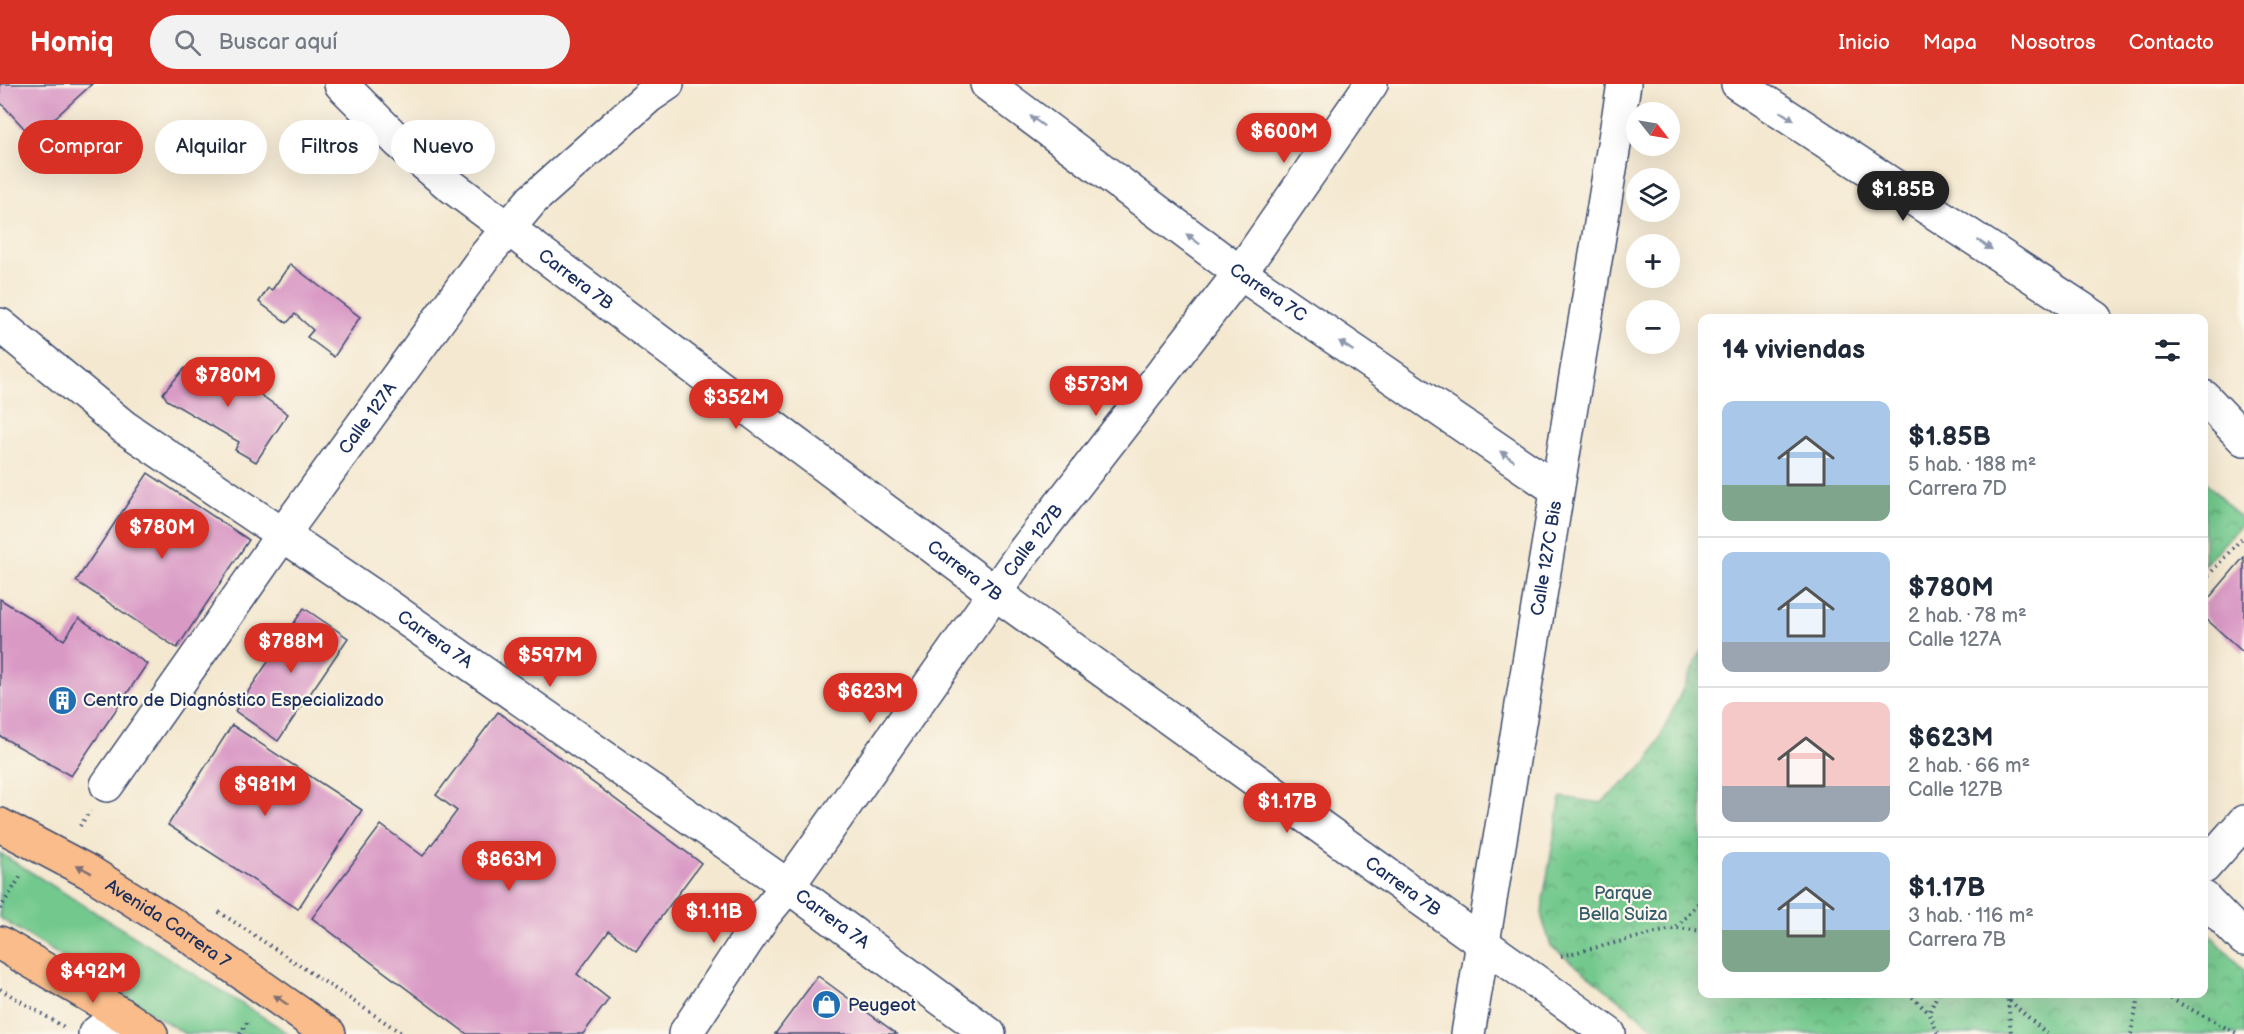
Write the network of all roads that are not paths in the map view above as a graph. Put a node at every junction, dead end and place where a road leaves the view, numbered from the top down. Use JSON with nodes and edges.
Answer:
{"nodes":[{"id":1,"x":341,"y":84,"type":"edge"},
{"id":2,"x":667,"y":84,"type":"edge"},
{"id":3,"x":987,"y":84,"type":"edge"},
{"id":4,"x":1371,"y":84,"type":"edge"},
{"id":5,"x":1624,"y":84,"type":"edge"},
{"id":6,"x":1738,"y":84,"type":"edge"},
{"id":7,"x":509,"y":227,"type":"junction"},
{"id":8,"x":1240,"y":273,"type":"junction"},
{"id":9,"x":2091,"y":314,"type":"edge"},
{"id":10,"x":0,"y":325,"type":"edge"},
{"id":11,"x":2208,"y":401,"type":"edge"},
{"id":12,"x":2244,"y":440,"type":"edge"},
{"id":13,"x":1556,"y":489,"type":"junction"},
{"id":14,"x":282,"y":534,"type":"junction"},
{"id":15,"x":995,"y":593,"type":"junction"},
{"id":16,"x":107,"y":785,"type":"dead end"},
{"id":17,"x":2244,"y":822,"type":"edge"},
{"id":18,"x":0,"y":825,"type":"edge"},
{"id":19,"x":2208,"y":862,"type":"edge"},
{"id":20,"x":788,"y":886,"type":"junction"},
{"id":21,"x":2208,"y":902,"type":"edge"},
{"id":22,"x":2244,"y":939,"type":"edge"},
{"id":23,"x":1483,"y":942,"type":"junction"},
{"id":24,"x":0,"y":944,"type":"edge"},
{"id":25,"x":122,"y":1014,"type":"junction"},
{"id":26,"x":95,"y":1034,"type":"edge"},
{"id":27,"x":151,"y":1034,"type":"edge"},
{"id":28,"x":329,"y":1034,"type":"edge"},
{"id":29,"x":685,"y":1034,"type":"edge"},
{"id":30,"x":989,"y":1034,"type":"edge"},
{"id":31,"x":1468,"y":1034,"type":"edge"},
{"id":32,"x":1609,"y":1034,"type":"edge"}],
"edges":[{"from":1,"to":7,"type":"street","name":"Carrera 7B"},
{"from":2,"to":7,"type":"street","name":"Calle 127A"},
{"from":8,"to":3,"type":"street","name":"Carrera 7C","one_way":true},
{"from":4,"to":8,"type":"street","name":"Calle 127B"},
{"from":5,"to":13,"type":"street","name":"Calle 127C Bis"},
{"from":6,"to":9,"type":"street","one_way":true},
{"from":7,"to":14,"type":"street","name":"Calle 127A"},
{"from":7,"to":15,"type":"street","name":"Carrera 7B"},
{"from":13,"to":8,"type":"street","name":"Carrera 7C","one_way":true},
{"from":8,"to":15,"type":"street","name":"Calle 127B"},
{"from":10,"to":14,"type":"street","name":"Carrera 7A"},
{"from":11,"to":12,"type":"street"},
{"from":13,"to":23,"type":"street","name":"Calle 127C Bis"},
{"from":14,"to":16,"type":"street","name":"Calle 127A"},
{"from":14,"to":20,"type":"street","name":"Carrera 7A"},
{"from":15,"to":20,"type":"street","name":"Calle 127B"},
{"from":15,"to":23,"type":"street","name":"Carrera 7B"},
{"from":17,"to":19,"type":"street"},
{"from":28,"to":18,"type":"main road","name":"Avenida Carrera 7","one_way":true},
{"from":20,"to":29,"type":"street","name":"Calle 127B"},
{"from":20,"to":30,"type":"street","name":"Carrera 7A"},
{"from":21,"to":22,"type":"street"},
{"from":23,"to":31,"type":"street","name":"Calle 127C Bis"},
{"from":23,"to":32,"type":"street","name":"Carrera 7B"},
{"from":24,"to":25,"type":"main road"},
{"from":25,"to":26,"type":"street"},
{"from":25,"to":27,"type":"main road"}]}
